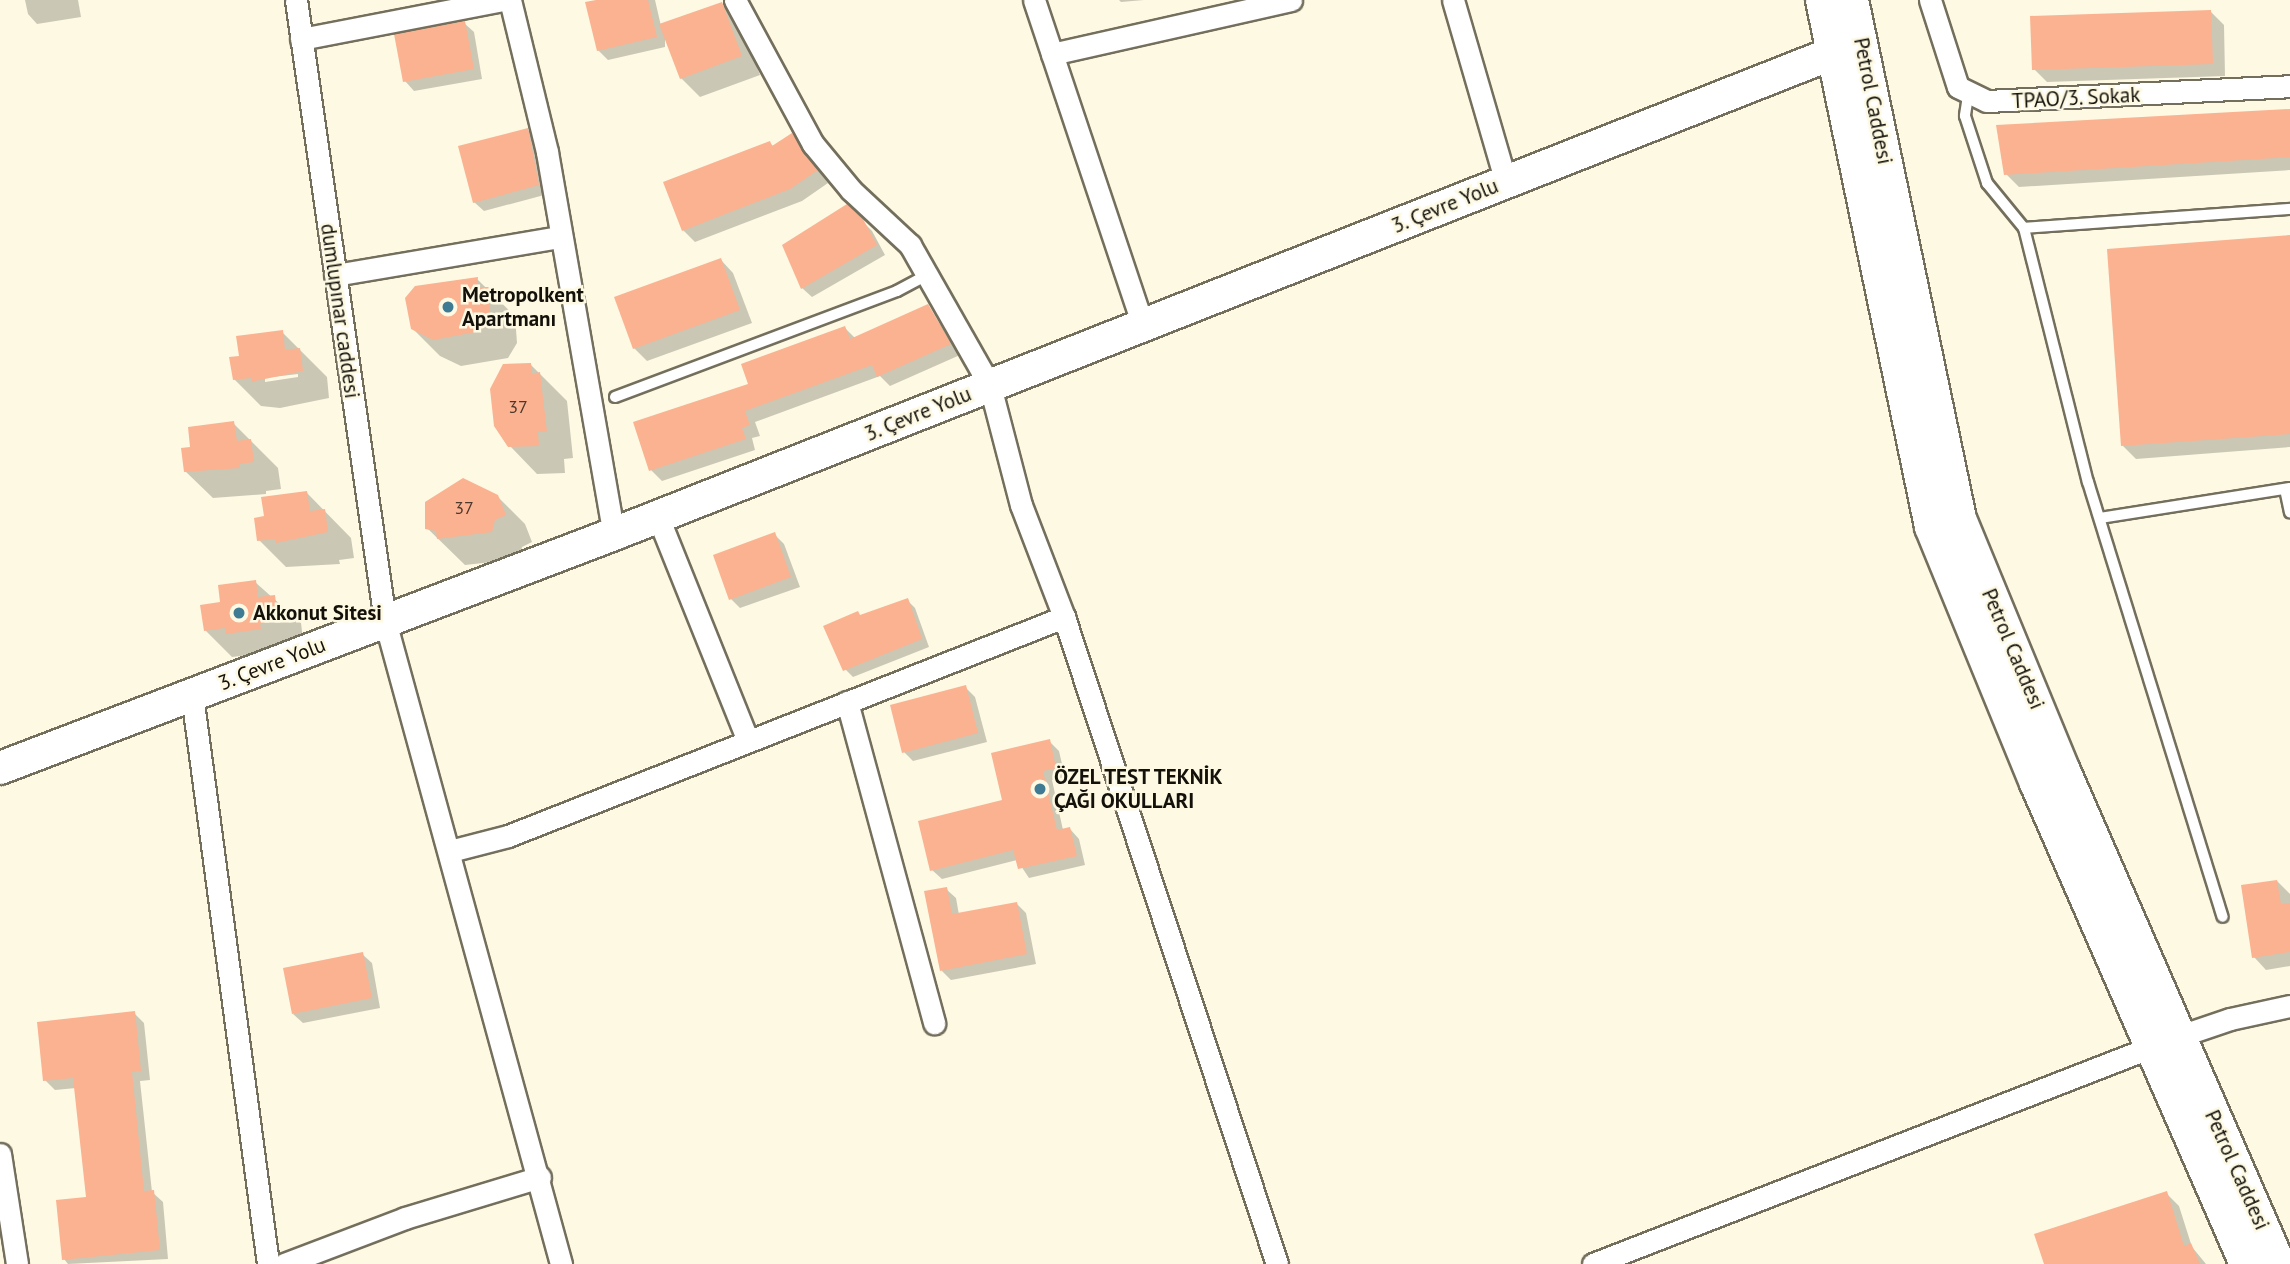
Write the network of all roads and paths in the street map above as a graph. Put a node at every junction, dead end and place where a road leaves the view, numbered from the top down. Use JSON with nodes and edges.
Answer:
{"nodes":[{"id":1,"x":296,"y":0,"type":"edge"},
{"id":2,"x":503,"y":0,"type":"edge"},
{"id":3,"x":510,"y":0,"type":"edge"},
{"id":4,"x":735,"y":0,"type":"edge"},
{"id":5,"x":1034,"y":0,"type":"edge"},
{"id":6,"x":1291,"y":0,"type":"edge"},
{"id":7,"x":1452,"y":0,"type":"edge"},
{"id":8,"x":1822,"y":0,"type":"edge"},
{"id":9,"x":1852,"y":0,"type":"edge"},
{"id":10,"x":1930,"y":0,"type":"edge"},
{"id":11,"x":443,"y":6,"type":"edge"},
{"id":12,"x":301,"y":39,"type":"junction"},
{"id":13,"x":1833,"y":53,"type":"junction"},
{"id":14,"x":1052,"y":54,"type":"junction"},
{"id":15,"x":2290,"y":86,"type":"edge"},
{"id":16,"x":1968,"y":96,"type":"junction"},
{"id":17,"x":1506,"y":182,"type":"junction"},
{"id":18,"x":2290,"y":209,"type":"edge"},
{"id":19,"x":2024,"y":228,"type":"junction"},
{"id":20,"x":561,"y":237,"type":"junction"},
{"id":21,"x":335,"y":275,"type":"junction"},
{"id":22,"x":927,"y":275,"type":"junction"},
{"id":23,"x":1143,"y":325,"type":"junction"},
{"id":24,"x":990,"y":386,"type":"junction"},
{"id":25,"x":615,"y":397,"type":"dead end"},
{"id":26,"x":2288,"y":489,"type":"edge"},
{"id":27,"x":2290,"y":512,"type":"edge"},
{"id":28,"x":658,"y":517,"type":"junction"},
{"id":29,"x":2100,"y":518,"type":"junction"},
{"id":30,"x":614,"y":534,"type":"junction"},
{"id":31,"x":1064,"y":617,"type":"junction"},
{"id":32,"x":385,"y":621,"type":"junction"},
{"id":33,"x":192,"y":695,"type":"junction"},
{"id":34,"x":847,"y":702,"type":"junction"},
{"id":35,"x":748,"y":741,"type":"junction"},
{"id":36,"x":0,"y":768,"type":"edge"},
{"id":37,"x":450,"y":851,"type":"junction"},
{"id":38,"x":2223,"y":917,"type":"dead end"},
{"id":39,"x":2290,"y":1006,"type":"edge"},
{"id":40,"x":934,"y":1023,"type":"dead end"},
{"id":41,"x":2164,"y":1043,"type":"junction"},
{"id":42,"x":0,"y":1154,"type":"edge"},
{"id":43,"x":540,"y":1177,"type":"junction"},
{"id":44,"x":17,"y":1264,"type":"edge"},
{"id":45,"x":268,"y":1264,"type":"edge"},
{"id":46,"x":284,"y":1264,"type":"edge"},
{"id":47,"x":561,"y":1264,"type":"edge"},
{"id":48,"x":1277,"y":1264,"type":"edge"},
{"id":49,"x":1593,"y":1264,"type":"edge"},
{"id":50,"x":2246,"y":1264,"type":"edge"},
{"id":51,"x":2279,"y":1264,"type":"edge"}],
"edges":[{"from":1,"to":12,"type":"street","name":"dumlupınar caddesi"},
{"from":2,"to":11,"type":"street"},
{"from":3,"to":20,"type":"street"},
{"from":4,"to":22,"type":"street"},
{"from":5,"to":14,"type":"street"},
{"from":6,"to":14,"type":"street"},
{"from":7,"to":17,"type":"street"},
{"from":8,"to":13,"type":"main road","name":"Petrol Caddesi"},
{"from":9,"to":41,"type":"main road","name":"Petrol Caddesi"},
{"from":10,"to":16,"type":"street"},
{"from":11,"to":12,"type":"street"},
{"from":12,"to":21,"type":"street","name":"dumlupınar caddesi"},
{"from":13,"to":17,"type":"main road","name":"3. Çevre Yolu"},
{"from":13,"to":41,"type":"main road","name":"Petrol Caddesi"},
{"from":14,"to":23,"type":"street"},
{"from":15,"to":16,"type":"street","name":"TPAO/3. Sokak"},
{"from":16,"to":19,"type":"lane"},
{"from":17,"to":23,"type":"main road","name":"3. Çevre Yolu"},
{"from":18,"to":19,"type":"lane"},
{"from":19,"to":29,"type":"lane"},
{"from":20,"to":21,"type":"street"},
{"from":20,"to":30,"type":"street"},
{"from":21,"to":32,"type":"street","name":"dumlupınar caddesi"},
{"from":22,"to":24,"type":"street"},
{"from":22,"to":25,"type":"lane"},
{"from":23,"to":24,"type":"main road","name":"3. Çevre Yolu"},
{"from":24,"to":28,"type":"main road","name":"3. Çevre Yolu"},
{"from":24,"to":31,"type":"street"},
{"from":26,"to":27,"type":"lane"},
{"from":26,"to":29,"type":"lane"},
{"from":28,"to":30,"type":"main road","name":"3. Çevre Yolu"},
{"from":28,"to":35,"type":"street"},
{"from":29,"to":38,"type":"lane"},
{"from":30,"to":32,"type":"main road","name":"3. Çevre Yolu"},
{"from":31,"to":34,"type":"street"},
{"from":31,"to":48,"type":"street"},
{"from":32,"to":33,"type":"main road","name":"3. Çevre Yolu"},
{"from":32,"to":37,"type":"street","name":"dumlupınar caddesi"},
{"from":33,"to":36,"type":"main road","name":"3. Çevre Yolu"},
{"from":33,"to":45,"type":"street"},
{"from":34,"to":35,"type":"street"},
{"from":34,"to":40,"type":"street"},
{"from":35,"to":37,"type":"street"},
{"from":37,"to":43,"type":"street","name":"dumlupınar caddesi"},
{"from":39,"to":41,"type":"street"},
{"from":41,"to":49,"type":"street"},
{"from":41,"to":50,"type":"main road","name":"Petrol Caddesi"},
{"from":41,"to":51,"type":"main road","name":"Petrol Caddesi"},
{"from":42,"to":44,"type":"street"},
{"from":43,"to":46,"type":"street"},
{"from":43,"to":47,"type":"street","name":"dumlupınar caddesi"}]}
